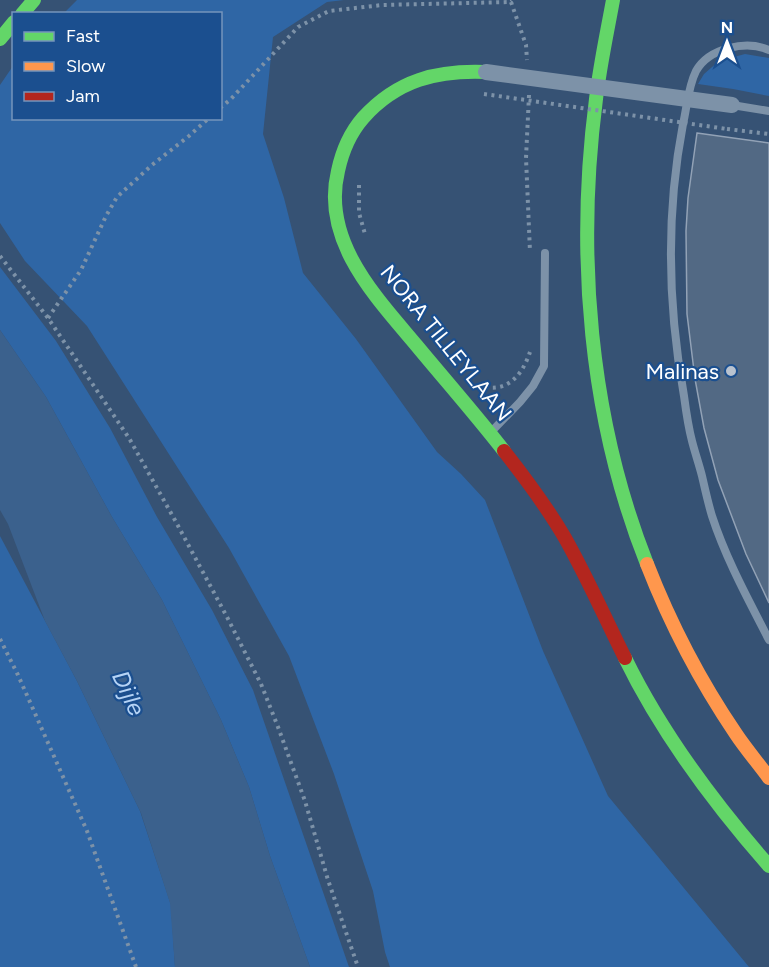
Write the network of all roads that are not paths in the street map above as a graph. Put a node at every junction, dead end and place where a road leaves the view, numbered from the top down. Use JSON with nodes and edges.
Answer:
{"nodes":[{"id":1,"x":34,"y":0,"type":"edge"},
{"id":2,"x":613,"y":0,"type":"edge"},
{"id":3,"x":23,"y":12,"type":"edge"},
{"id":4,"x":12,"y":24,"type":"edge"},
{"id":5,"x":0,"y":39,"type":"edge"},
{"id":6,"x":769,"y":50,"type":"edge"},
{"id":7,"x":486,"y":72,"type":"joint"},
{"id":8,"x":732,"y":105,"type":"joint"},
{"id":9,"x":769,"y":111,"type":"edge"},
{"id":10,"x":545,"y":253,"type":"dead end"},
{"id":11,"x":489,"y":433,"type":"junction"},
{"id":12,"x":769,"y":640,"type":"edge"},
{"id":13,"x":769,"y":778,"type":"edge"},
{"id":14,"x":769,"y":866,"type":"edge"}],
"edges":[{"from":1,"to":3,"type":"main road"},
{"from":2,"to":13,"type":"main road"},
{"from":4,"to":5,"type":"main road"},
{"from":6,"to":12,"type":"lane"},
{"from":7,"to":8,"type":"street","name":"NORA TILLEYLAAN","bridge":true},
{"from":7,"to":11,"type":"main road","name":"NORA TILLEYLAAN"},
{"from":8,"to":9,"type":"lane","name":"NORA TILLEYLAAN"},
{"from":10,"to":11,"type":"lane"},
{"from":11,"to":14,"type":"main road","name":"NORA TILLEYLAAN"}]}
